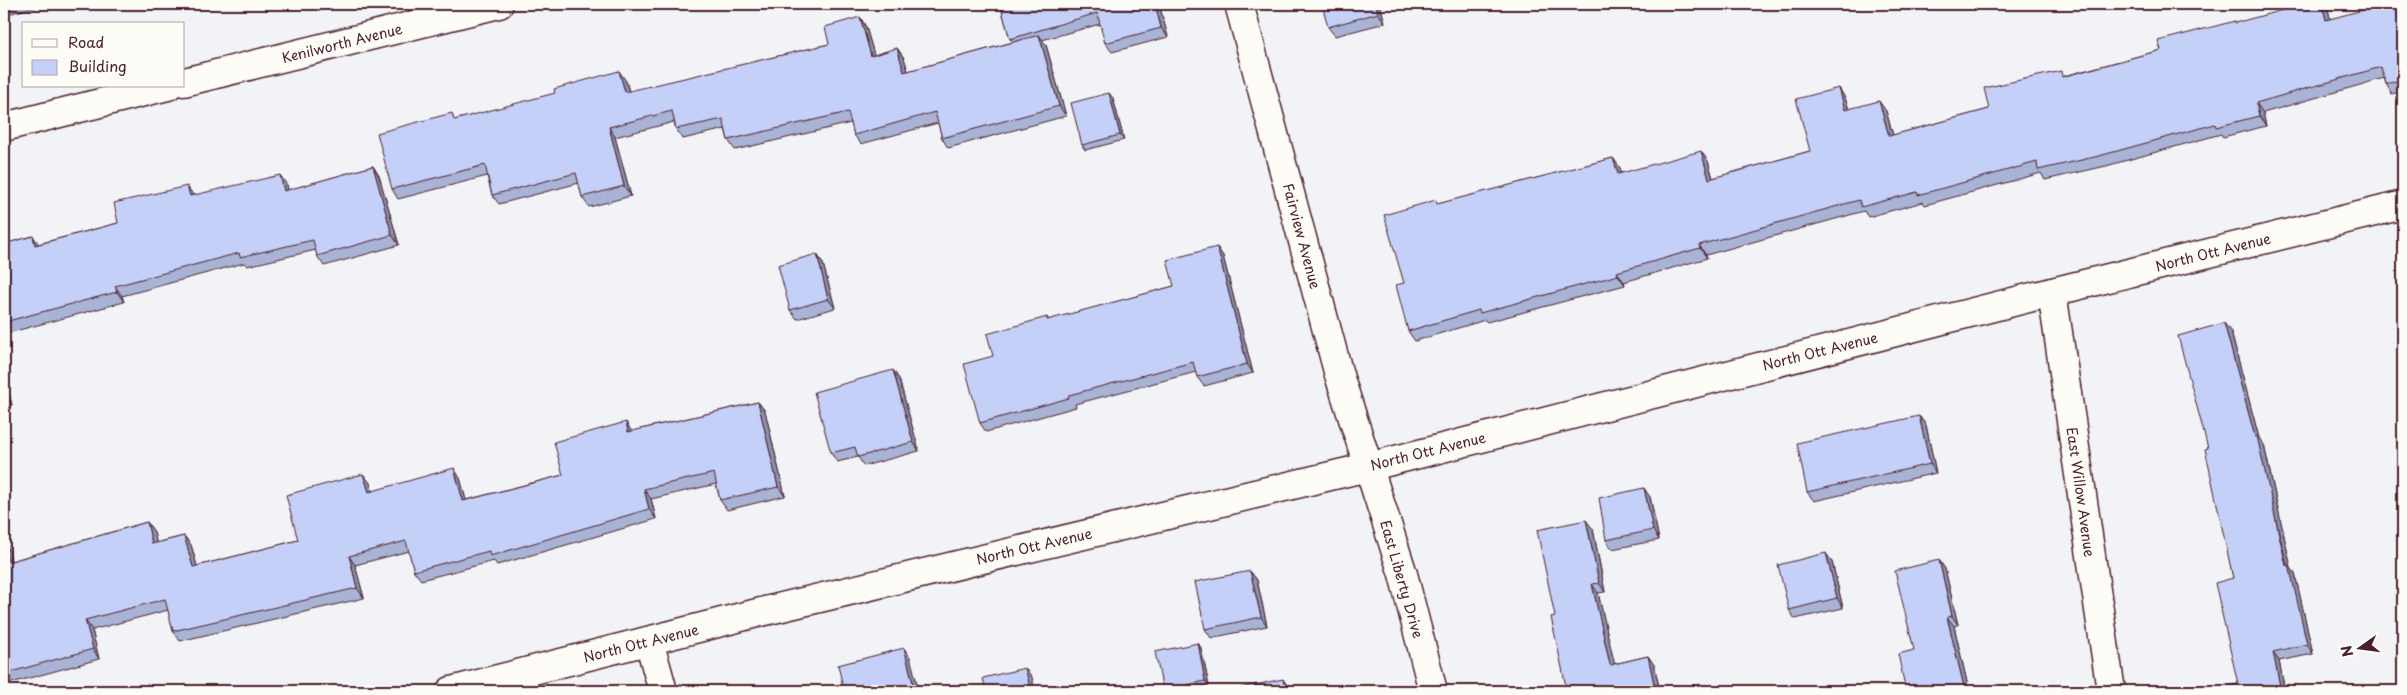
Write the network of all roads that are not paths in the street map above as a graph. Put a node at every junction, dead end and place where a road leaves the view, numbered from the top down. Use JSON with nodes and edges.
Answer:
{"nodes":[{"id":1,"x":499,"y":4,"type":"edge"},
{"id":2,"x":1239,"y":4,"type":"edge"},
{"id":3,"x":185,"y":82,"type":"edge"},
{"id":4,"x":160,"y":88,"type":"edge"},
{"id":5,"x":4,"y":127,"type":"edge"},
{"id":6,"x":2403,"y":205,"type":"edge"},
{"id":7,"x":2052,"y":292,"type":"junction"},
{"id":8,"x":1368,"y":467,"type":"junction"},
{"id":9,"x":649,"y":641,"type":"junction"},
{"id":10,"x":451,"y":691,"type":"edge"},
{"id":11,"x":663,"y":691,"type":"edge"},
{"id":12,"x":1433,"y":691,"type":"edge"},
{"id":13,"x":2111,"y":691,"type":"edge"}],
"edges":[{"from":1,"to":3,"type":"street","name":"Kenilworth Avenue"},
{"from":2,"to":8,"type":"street","name":"Fairview Avenue"},
{"from":4,"to":5,"type":"street"},
{"from":6,"to":7,"type":"street","name":"North Ott Avenue"},
{"from":7,"to":8,"type":"street","name":"North Ott Avenue"},
{"from":7,"to":13,"type":"street","name":"East Willow Avenue"},
{"from":8,"to":9,"type":"street","name":"North Ott Avenue"},
{"from":8,"to":12,"type":"street","name":"East Liberty Drive"},
{"from":9,"to":10,"type":"street","name":"North Ott Avenue"},
{"from":9,"to":11,"type":"street"}]}
